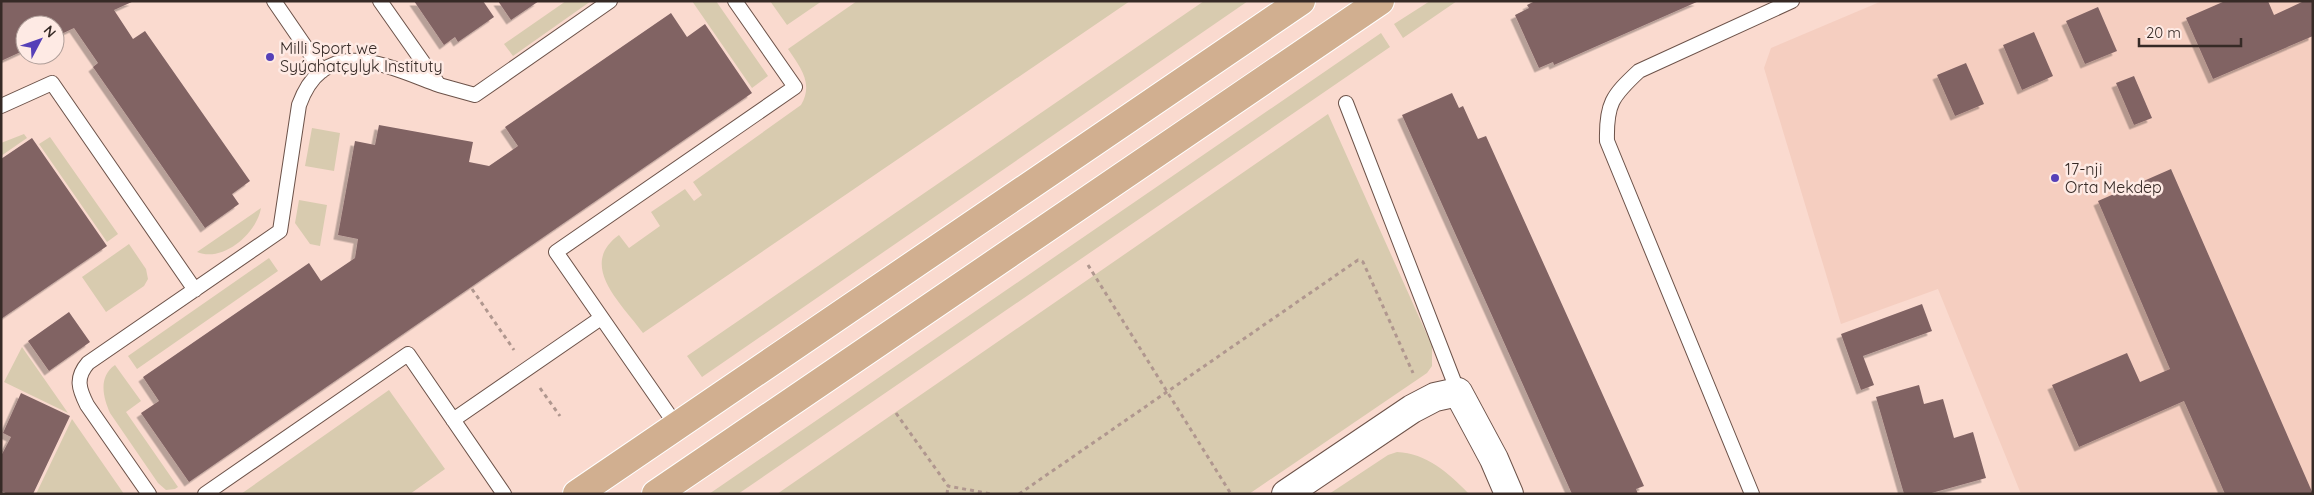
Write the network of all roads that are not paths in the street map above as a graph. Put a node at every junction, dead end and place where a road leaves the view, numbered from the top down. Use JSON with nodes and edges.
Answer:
{"nodes":[{"id":1,"x":274,"y":1,"type":"edge"},
{"id":2,"x":380,"y":1,"type":"edge"},
{"id":3,"x":610,"y":1,"type":"edge"},
{"id":4,"x":735,"y":1,"type":"edge"},
{"id":5,"x":1301,"y":1,"type":"edge"},
{"id":6,"x":1380,"y":1,"type":"edge"},
{"id":7,"x":1792,"y":1,"type":"edge"},
{"id":8,"x":322,"y":71,"type":"junction"},
{"id":9,"x":438,"y":85,"type":"junction"},
{"id":10,"x":1346,"y":103,"type":"dead end"},
{"id":11,"x":1,"y":106,"type":"edge"},
{"id":12,"x":194,"y":290,"type":"junction"},
{"id":13,"x":601,"y":318,"type":"junction"},
{"id":14,"x":1458,"y":392,"type":"junction"},
{"id":15,"x":453,"y":420,"type":"junction"},
{"id":16,"x":676,"y":425,"type":"junction"},
{"id":17,"x":149,"y":494,"type":"edge"},
{"id":18,"x":205,"y":494,"type":"edge"},
{"id":19,"x":504,"y":494,"type":"edge"},
{"id":20,"x":577,"y":494,"type":"edge"},
{"id":21,"x":656,"y":494,"type":"edge"},
{"id":22,"x":1286,"y":494,"type":"edge"},
{"id":23,"x":1509,"y":494,"type":"edge"},
{"id":24,"x":1752,"y":494,"type":"edge"}],
"edges":[{"from":1,"to":8,"type":"lane"},
{"from":2,"to":9,"type":"lane"},
{"from":3,"to":9,"type":"lane"},
{"from":4,"to":13,"type":"lane"},
{"from":5,"to":16,"type":"main road"},
{"from":6,"to":21,"type":"main road"},
{"from":7,"to":24,"type":"lane"},
{"from":8,"to":9,"type":"lane"},
{"from":8,"to":12,"type":"lane"},
{"from":10,"to":14,"type":"lane"},
{"from":11,"to":12,"type":"lane"},
{"from":12,"to":17,"type":"lane"},
{"from":13,"to":15,"type":"lane"},
{"from":13,"to":16,"type":"lane"},
{"from":14,"to":22,"type":"street"},
{"from":14,"to":23,"type":"street"},
{"from":15,"to":18,"type":"lane"},
{"from":15,"to":19,"type":"lane"},
{"from":16,"to":20,"type":"main road"}]}
